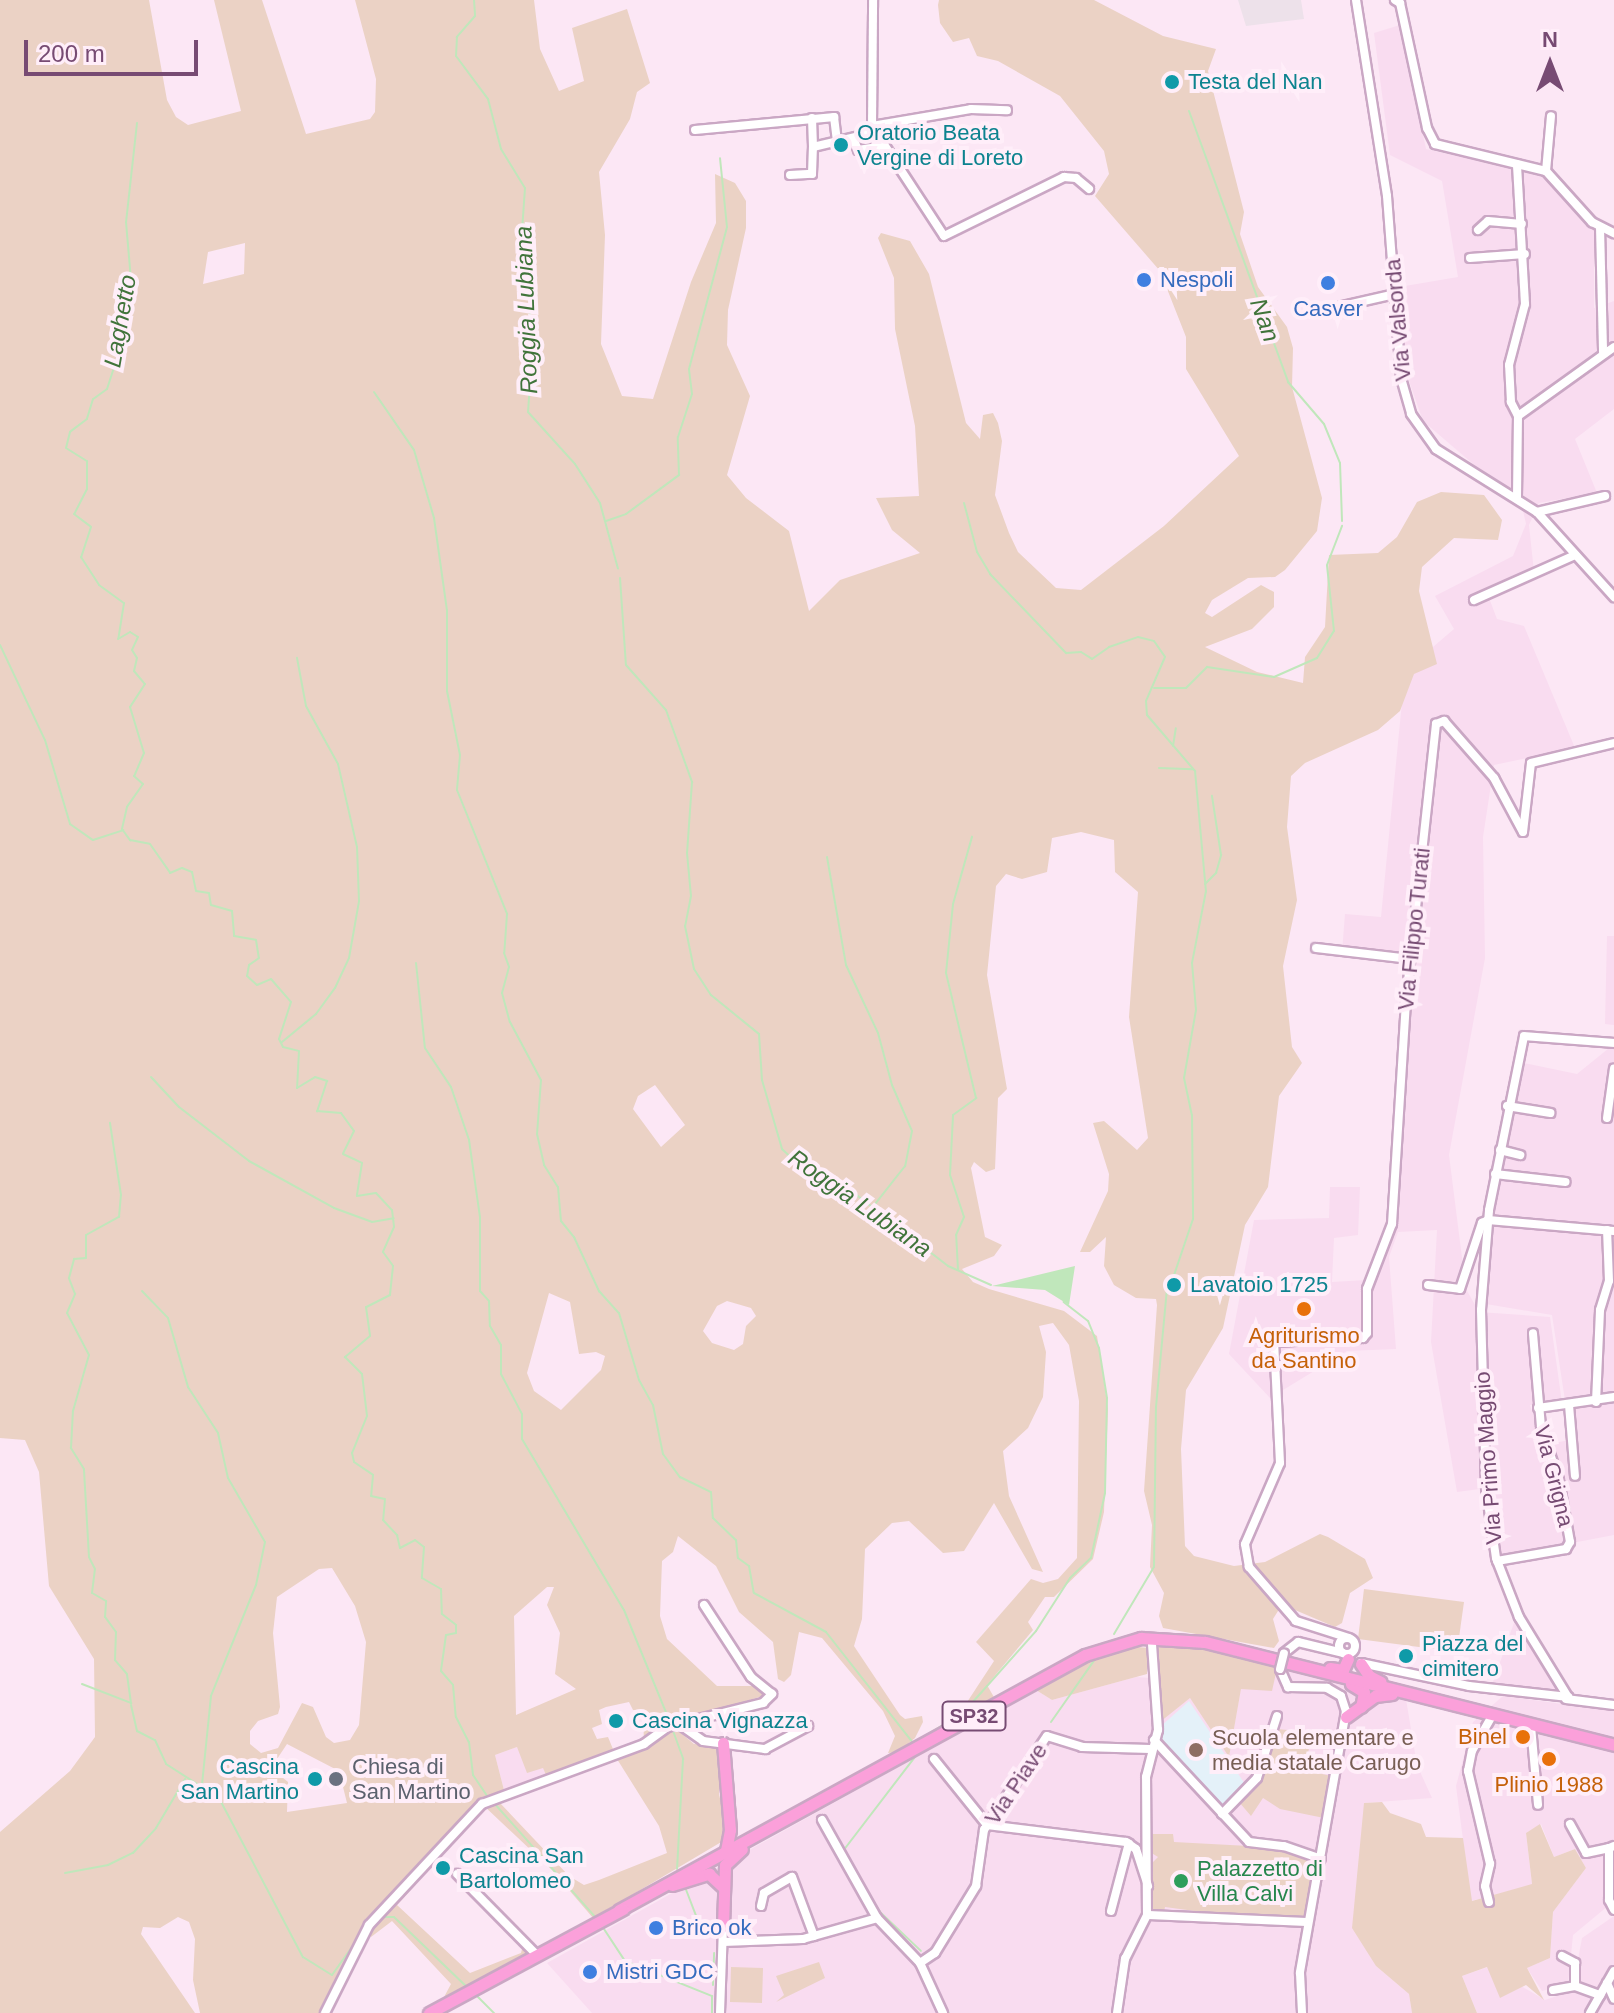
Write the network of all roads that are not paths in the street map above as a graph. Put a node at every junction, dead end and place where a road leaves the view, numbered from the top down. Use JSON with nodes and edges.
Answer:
{"nodes":[{"id":1,"x":873,"y":0,"type":"edge"},
{"id":2,"x":1356,"y":0,"type":"edge"},
{"id":3,"x":1395,"y":0,"type":"edge"},
{"id":4,"x":1007,"y":110,"type":"dead end"},
{"id":5,"x":1551,"y":116,"type":"dead end"},
{"id":6,"x":812,"y":118,"type":"junction"},
{"id":7,"x":872,"y":126,"type":"junction"},
{"id":8,"x":695,"y":130,"type":"dead end"},
{"id":9,"x":853,"y":138,"type":"junction"},
{"id":10,"x":837,"y":142,"type":"junction"},
{"id":11,"x":883,"y":146,"type":"junction"},
{"id":12,"x":813,"y":147,"type":"junction"},
{"id":13,"x":1517,"y":164,"type":"junction"},
{"id":14,"x":1546,"y":171,"type":"junction"},
{"id":15,"x":790,"y":175,"type":"dead end"},
{"id":16,"x":1089,"y":189,"type":"dead end"},
{"id":17,"x":1522,"y":224,"type":"junction"},
{"id":18,"x":1600,"y":227,"type":"junction"},
{"id":19,"x":1478,"y":230,"type":"dead end"},
{"id":20,"x":1614,"y":233,"type":"edge"},
{"id":21,"x":1525,"y":254,"type":"junction"},
{"id":22,"x":1470,"y":258,"type":"dead end"},
{"id":23,"x":1395,"y":294,"type":"junction"},
{"id":24,"x":1316,"y":312,"type":"dead end"},
{"id":25,"x":1614,"y":347,"type":"edge"},
{"id":26,"x":1603,"y":354,"type":"junction"},
{"id":27,"x":1518,"y":416,"type":"junction"},
{"id":28,"x":1605,"y":496,"type":"dead end"},
{"id":29,"x":1517,"y":497,"type":"junction"},
{"id":30,"x":1537,"y":512,"type":"junction"},
{"id":31,"x":1575,"y":555,"type":"junction"},
{"id":32,"x":1614,"y":597,"type":"edge"},
{"id":33,"x":1474,"y":600,"type":"dead end"},
{"id":34,"x":1614,"y":743,"type":"edge"},
{"id":35,"x":1316,"y":948,"type":"dead end"},
{"id":36,"x":1410,"y":959,"type":"junction"},
{"id":37,"x":1614,"y":1043,"type":"edge"},
{"id":38,"x":1614,"y":1068,"type":"edge"},
{"id":39,"x":1507,"y":1106,"type":"junction"},
{"id":40,"x":1550,"y":1113,"type":"dead end"},
{"id":41,"x":1607,"y":1118,"type":"dead end"},
{"id":42,"x":1500,"y":1150,"type":"junction"},
{"id":43,"x":1520,"y":1155,"type":"dead end"},
{"id":44,"x":1495,"y":1174,"type":"junction"},
{"id":45,"x":1566,"y":1182,"type":"dead end"},
{"id":46,"x":1488,"y":1220,"type":"junction"},
{"id":47,"x":1611,"y":1231,"type":"edge"},
{"id":48,"x":1428,"y":1285,"type":"dead end"},
{"id":49,"x":1533,"y":1333,"type":"dead end"},
{"id":50,"x":1614,"y":1397,"type":"edge"},
{"id":51,"x":1596,"y":1402,"type":"junction"},
{"id":52,"x":1569,"y":1405,"type":"junction"},
{"id":53,"x":1538,"y":1408,"type":"junction"},
{"id":54,"x":1575,"y":1476,"type":"dead end"},
{"id":55,"x":1497,"y":1561,"type":"junction"},
{"id":56,"x":704,"y":1605,"type":"dead end"},
{"id":57,"x":1331,"y":1633,"type":"junction"},
{"id":58,"x":1349,"y":1638,"type":"junction"},
{"id":59,"x":1146,"y":1641,"type":"junction"},
{"id":60,"x":1356,"y":1647,"type":"junction"},
{"id":61,"x":1342,"y":1652,"type":"junction"},
{"id":62,"x":1285,"y":1662,"type":"junction"},
{"id":63,"x":1361,"y":1664,"type":"junction"},
{"id":64,"x":1306,"y":1668,"type":"junction"},
{"id":65,"x":1407,"y":1694,"type":"junction"},
{"id":66,"x":1566,"y":1699,"type":"junction"},
{"id":67,"x":1614,"y":1705,"type":"edge"},
{"id":68,"x":1361,"y":1707,"type":"junction"},
{"id":69,"x":1277,"y":1716,"type":"dead end"},
{"id":70,"x":1492,"y":1716,"type":"junction"},
{"id":71,"x":1346,"y":1717,"type":"junction"},
{"id":72,"x":679,"y":1724,"type":"junction"},
{"id":73,"x":808,"y":1726,"type":"dead end"},
{"id":74,"x":1531,"y":1726,"type":"junction"},
{"id":75,"x":723,"y":1743,"type":"junction"},
{"id":76,"x":1152,"y":1745,"type":"junction"},
{"id":77,"x":1614,"y":1745,"type":"edge"},
{"id":78,"x":934,"y":1759,"type":"dead end"},
{"id":79,"x":812,"y":1805,"type":"junction"},
{"id":80,"x":1538,"y":1805,"type":"dead end"},
{"id":81,"x":1222,"y":1814,"type":"junction"},
{"id":82,"x":822,"y":1820,"type":"dead end"},
{"id":83,"x":730,"y":1821,"type":"junction"},
{"id":84,"x":780,"y":1821,"type":"junction"},
{"id":85,"x":1570,"y":1824,"type":"dead end"},
{"id":86,"x":987,"y":1825,"type":"junction"},
{"id":87,"x":1129,"y":1843,"type":"junction"},
{"id":88,"x":1612,"y":1847,"type":"edge"},
{"id":89,"x":742,"y":1849,"type":"junction"},
{"id":90,"x":726,"y":1850,"type":"junction"},
{"id":91,"x":1321,"y":1859,"type":"junction"},
{"id":92,"x":457,"y":1874,"type":"dead end"},
{"id":93,"x":672,"y":1885,"type":"junction"},
{"id":94,"x":1148,"y":1886,"type":"junction"},
{"id":95,"x":723,"y":1887,"type":"junction"},
{"id":96,"x":1489,"y":1902,"type":"dead end"},
{"id":97,"x":761,"y":1906,"type":"dead end"},
{"id":98,"x":1613,"y":1909,"type":"edge"},
{"id":99,"x":619,"y":1910,"type":"junction"},
{"id":100,"x":1111,"y":1911,"type":"dead end"},
{"id":101,"x":1147,"y":1915,"type":"junction"},
{"id":102,"x":877,"y":1918,"type":"junction"},
{"id":103,"x":1308,"y":1922,"type":"junction"},
{"id":104,"x":723,"y":1926,"type":"joint"},
{"id":105,"x":814,"y":1936,"type":"junction"},
{"id":106,"x":723,"y":1942,"type":"junction"},
{"id":107,"x":537,"y":1955,"type":"junction"},
{"id":108,"x":1562,"y":1956,"type":"dead end"},
{"id":109,"x":920,"y":1963,"type":"junction"},
{"id":110,"x":1614,"y":1971,"type":"edge"},
{"id":111,"x":1607,"y":1983,"type":"junction"},
{"id":112,"x":1575,"y":1986,"type":"junction"},
{"id":113,"x":1553,"y":1990,"type":"dead end"},
{"id":114,"x":1600,"y":1995,"type":"junction"},
{"id":115,"x":1614,"y":1999,"type":"edge"},
{"id":116,"x":325,"y":2013,"type":"edge"},
{"id":117,"x":426,"y":2013,"type":"edge"},
{"id":118,"x":720,"y":2013,"type":"edge"},
{"id":119,"x":943,"y":2013,"type":"edge"},
{"id":120,"x":1117,"y":2013,"type":"edge"},
{"id":121,"x":1302,"y":2013,"type":"edge"},
{"id":122,"x":1586,"y":2013,"type":"edge"}],
"edges":[{"from":1,"to":7,"type":"street"},
{"from":2,"to":23,"type":"street","name":"Via Valsorda"},
{"from":3,"to":13,"type":"street"},
{"from":4,"to":7,"type":"street"},
{"from":5,"to":14,"type":"street"},
{"from":6,"to":8,"type":"street"},
{"from":6,"to":10,"type":"street"},
{"from":6,"to":12,"type":"street"},
{"from":7,"to":9,"type":"street"},
{"from":7,"to":11,"type":"street"},
{"from":9,"to":10,"type":"street"},
{"from":9,"to":11,"type":"street"},
{"from":10,"to":12,"type":"street"},
{"from":11,"to":16,"type":"street"},
{"from":12,"to":15,"type":"street"},
{"from":13,"to":14,"type":"street"},
{"from":13,"to":17,"type":"street"},
{"from":14,"to":18,"type":"street"},
{"from":17,"to":19,"type":"street"},
{"from":17,"to":21,"type":"street"},
{"from":18,"to":20,"type":"street"},
{"from":18,"to":26,"type":"street"},
{"from":21,"to":22,"type":"street"},
{"from":21,"to":27,"type":"street"},
{"from":23,"to":24,"type":"street"},
{"from":23,"to":29,"type":"street","name":"Via Valsorda"},
{"from":25,"to":26,"type":"street"},
{"from":26,"to":27,"type":"street"},
{"from":27,"to":29,"type":"street"},
{"from":28,"to":30,"type":"street"},
{"from":29,"to":30,"type":"street","name":"Via Valsorda"},
{"from":30,"to":31,"type":"street","name":"Via Valsorda"},
{"from":31,"to":32,"type":"street","name":"Via Valsorda"},
{"from":31,"to":33,"type":"street"},
{"from":34,"to":36,"type":"street","name":"Via Filippo Turati"},
{"from":35,"to":36,"type":"street"},
{"from":36,"to":57,"type":"street","name":"Via Filippo Turati"},
{"from":37,"to":39,"type":"street"},
{"from":38,"to":41,"type":"street"},
{"from":39,"to":40,"type":"street"},
{"from":39,"to":42,"type":"street"},
{"from":42,"to":43,"type":"street"},
{"from":42,"to":44,"type":"street"},
{"from":44,"to":45,"type":"street"},
{"from":44,"to":46,"type":"street"},
{"from":46,"to":47,"type":"street"},
{"from":46,"to":48,"type":"street"},
{"from":46,"to":55,"type":"street","name":"Via Primo Maggio"},
{"from":47,"to":51,"type":"street"},
{"from":49,"to":53,"type":"street","name":"Via Grigna"},
{"from":50,"to":51,"type":"street"},
{"from":51,"to":52,"type":"street"},
{"from":52,"to":53,"type":"street"},
{"from":52,"to":54,"type":"street"},
{"from":53,"to":55,"type":"street","name":"Via Grigna"},
{"from":55,"to":66,"type":"street","name":"Via Primo Maggio"},
{"from":56,"to":72,"type":"street"},
{"from":57,"to":58,"type":"street"},
{"from":57,"to":61,"type":"street"},
{"from":58,"to":60,"type":"street"},
{"from":58,"to":61,"type":"street"},
{"from":59,"to":62,"type":"main road","number":"SP32"},
{"from":59,"to":76,"type":"street"},
{"from":59,"to":79,"type":"main road","number":"SP32"},
{"from":60,"to":61,"type":"street"},
{"from":60,"to":63,"type":"street"},
{"from":61,"to":62,"type":"street"},
{"from":61,"to":62,"type":"main road"},
{"from":61,"to":63,"type":"street"},
{"from":62,"to":64,"type":"main road","number":"SP32"},
{"from":62,"to":71,"type":"street"},
{"from":63,"to":65,"type":"main road"},
{"from":63,"to":66,"type":"street"},
{"from":64,"to":65,"type":"main road","number":"SP32"},
{"from":64,"to":68,"type":"main road"},
{"from":65,"to":68,"type":"main road"},
{"from":65,"to":70,"type":"main road","number":"SP32"},
{"from":66,"to":67,"type":"street"},
{"from":68,"to":71,"type":"main road"},
{"from":69,"to":81,"type":"street"},
{"from":70,"to":74,"type":"main road","number":"SP32"},
{"from":70,"to":96,"type":"street"},
{"from":71,"to":91,"type":"street"},
{"from":72,"to":75,"type":"street"},
{"from":72,"to":116,"type":"street"},
{"from":73,"to":75,"type":"street"},
{"from":74,"to":77,"type":"main road","number":"SP32"},
{"from":74,"to":80,"type":"street"},
{"from":75,"to":83,"type":"main road"},
{"from":76,"to":81,"type":"street"},
{"from":76,"to":86,"type":"street","name":"Via Piave"},
{"from":76,"to":94,"type":"street"},
{"from":78,"to":86,"type":"street"},
{"from":79,"to":84,"type":"main road","number":"SP32"},
{"from":79,"to":89,"type":"main road","number":"SP32"},
{"from":81,"to":91,"type":"street"},
{"from":82,"to":102,"type":"street"},
{"from":83,"to":84,"type":"main road"},
{"from":83,"to":90,"type":"main road"},
{"from":84,"to":90,"type":"main road","number":"SP32"},
{"from":85,"to":88,"type":"street"},
{"from":86,"to":87,"type":"street"},
{"from":86,"to":109,"type":"street","name":"Via Piave"},
{"from":87,"to":94,"type":"street"},
{"from":87,"to":100,"type":"street"},
{"from":88,"to":98,"type":"street"},
{"from":89,"to":93,"type":"main road","number":"SP32"},
{"from":89,"to":95,"type":"main road"},
{"from":90,"to":99,"type":"main road","number":"SP32"},
{"from":91,"to":103,"type":"street"},
{"from":92,"to":107,"type":"street"},
{"from":93,"to":95,"type":"main road"},
{"from":93,"to":99,"type":"main road","number":"SP32"},
{"from":94,"to":101,"type":"street"},
{"from":95,"to":104,"type":"main road"},
{"from":97,"to":105,"type":"street"},
{"from":99,"to":107,"type":"main road","number":"SP32"},
{"from":101,"to":103,"type":"street"},
{"from":101,"to":120,"type":"street"},
{"from":102,"to":105,"type":"street"},
{"from":102,"to":109,"type":"street"},
{"from":103,"to":121,"type":"street"},
{"from":104,"to":106,"type":"street"},
{"from":105,"to":106,"type":"street"},
{"from":106,"to":118,"type":"street"},
{"from":107,"to":117,"type":"main road","number":"SP32"},
{"from":108,"to":112,"type":"street"},
{"from":109,"to":119,"type":"street"},
{"from":110,"to":111,"type":"street"},
{"from":111,"to":114,"type":"street"},
{"from":111,"to":115,"type":"street"},
{"from":112,"to":113,"type":"street"},
{"from":112,"to":114,"type":"street"},
{"from":114,"to":122,"type":"street"}]}
